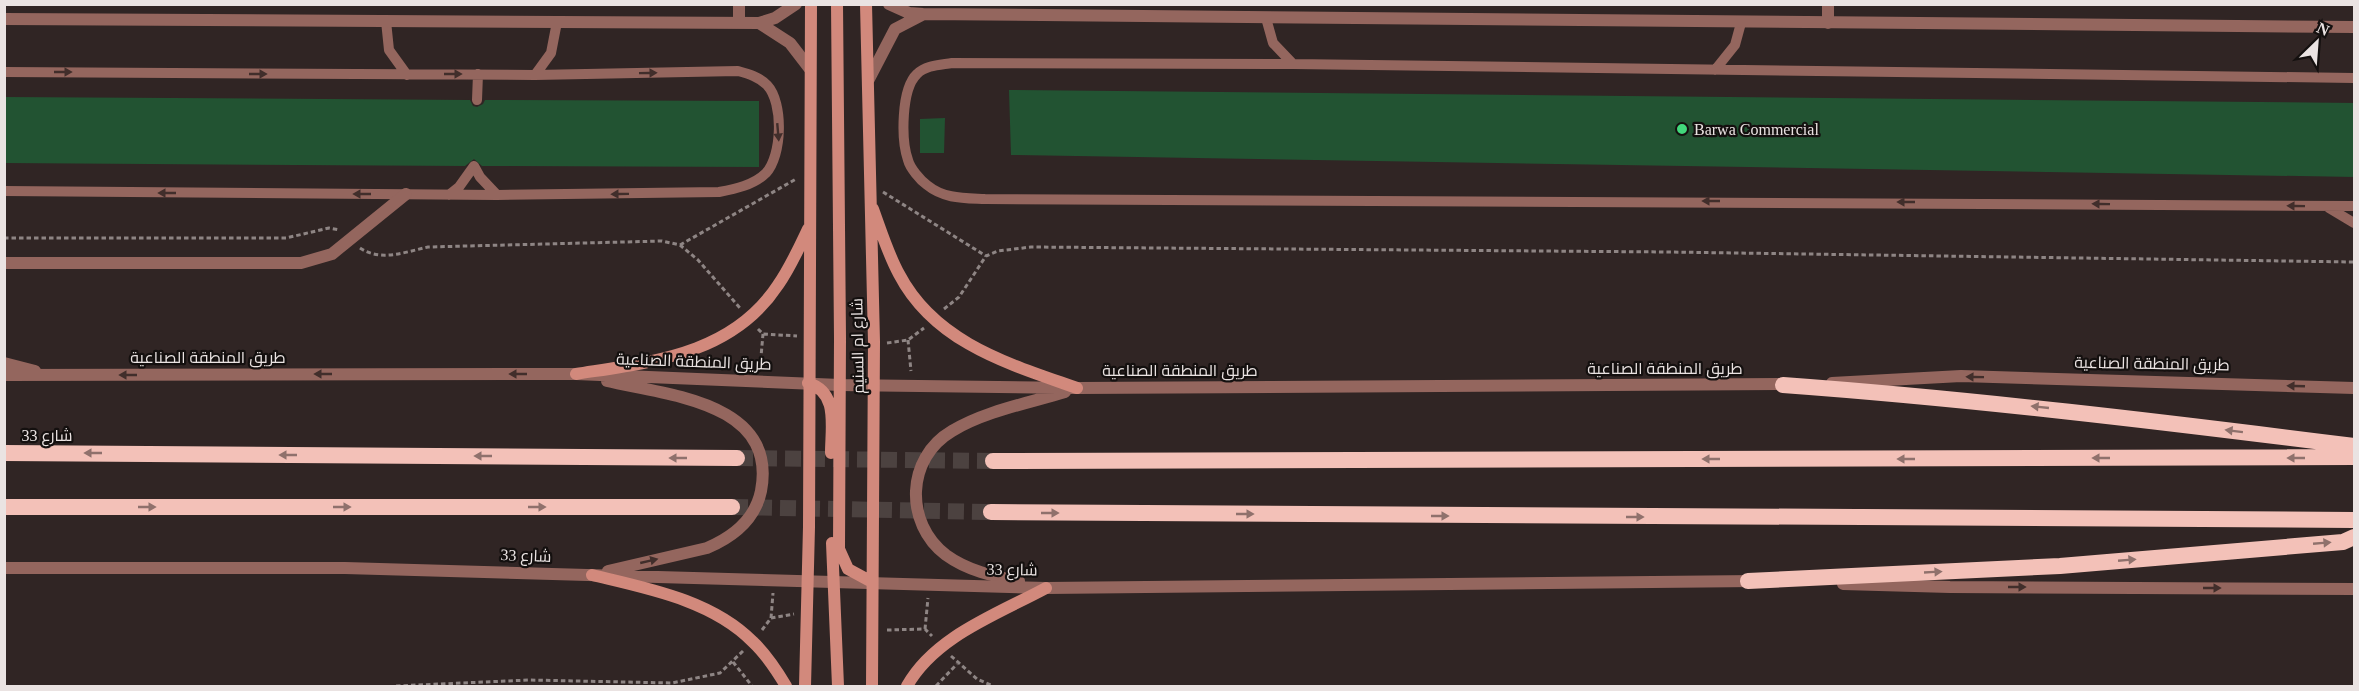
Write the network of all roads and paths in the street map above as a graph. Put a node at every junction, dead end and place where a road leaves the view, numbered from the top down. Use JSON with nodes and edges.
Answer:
{"nodes":[{"id":1,"x":739,"y":4,"type":"edge"},
{"id":2,"x":796,"y":4,"type":"edge"},
{"id":3,"x":811,"y":4,"type":"edge"},
{"id":4,"x":837,"y":4,"type":"edge"},
{"id":5,"x":866,"y":4,"type":"edge"},
{"id":6,"x":889,"y":4,"type":"edge"},
{"id":7,"x":1828,"y":4,"type":"edge"},
{"id":8,"x":923,"y":14,"type":"junction"},
{"id":9,"x":1266,"y":18,"type":"junction"},
{"id":10,"x":4,"y":19,"type":"edge"},
{"id":11,"x":386,"y":21,"type":"junction"},
{"id":12,"x":557,"y":22,"type":"junction"},
{"id":13,"x":740,"y":22,"type":"junction"},
{"id":14,"x":759,"y":22,"type":"junction"},
{"id":15,"x":1741,"y":23,"type":"junction"},
{"id":16,"x":1828,"y":23,"type":"junction"},
{"id":17,"x":2355,"y":27,"type":"edge"},
{"id":18,"x":1293,"y":64,"type":"junction"},
{"id":19,"x":810,"y":69,"type":"junction"},
{"id":20,"x":1715,"y":70,"type":"junction"},
{"id":21,"x":4,"y":72,"type":"edge"},
{"id":22,"x":478,"y":74,"type":"junction"},
{"id":23,"x":407,"y":75,"type":"junction"},
{"id":24,"x":534,"y":75,"type":"junction"},
{"id":25,"x":2355,"y":78,"type":"edge"},
{"id":26,"x":869,"y":79,"type":"junction"},
{"id":27,"x":477,"y":100,"type":"dead end"},
{"id":28,"x":810,"y":171,"type":"junction"},
{"id":29,"x":870,"y":183,"type":"junction"},
{"id":30,"x":4,"y":191,"type":"edge"},
{"id":31,"x":406,"y":194,"type":"junction"},
{"id":32,"x":449,"y":195,"type":"junction"},
{"id":33,"x":497,"y":195,"type":"junction"},
{"id":34,"x":870,"y":199,"type":"junction"},
{"id":35,"x":2324,"y":206,"type":"junction"},
{"id":36,"x":2355,"y":206,"type":"edge"},
{"id":37,"x":2355,"y":223,"type":"edge"},
{"id":38,"x":810,"y":224,"type":"junction"},
{"id":39,"x":4,"y":238,"type":"edge"},
{"id":40,"x":354,"y":239,"type":"junction"},
{"id":41,"x":680,"y":245,"type":"junction"},
{"id":42,"x":986,"y":256,"type":"junction"},
{"id":43,"x":2355,"y":262,"type":"edge"},
{"id":44,"x":4,"y":263,"type":"edge"},
{"id":45,"x":749,"y":319,"type":"junction"},
{"id":46,"x":934,"y":320,"type":"junction"},
{"id":47,"x":763,"y":334,"type":"junction"},
{"id":48,"x":808,"y":336,"type":"junction"},
{"id":49,"x":908,"y":340,"type":"junction"},
{"id":50,"x":874,"y":342,"type":"junction"},
{"id":51,"x":4,"y":363,"type":"edge"},
{"id":52,"x":576,"y":374,"type":"junction"},
{"id":53,"x":4,"y":375,"type":"edge"},
{"id":54,"x":50,"y":375,"type":"junction"},
{"id":55,"x":759,"y":381,"type":"junction"},
{"id":56,"x":807,"y":383,"type":"junction"},
{"id":57,"x":840,"y":385,"type":"junction"},
{"id":58,"x":1783,"y":385,"type":"junction"},
{"id":59,"x":874,"y":386,"type":"junction"},
{"id":60,"x":912,"y":386,"type":"junction"},
{"id":61,"x":1077,"y":388,"type":"junction"},
{"id":62,"x":2355,"y":388,"type":"edge"},
{"id":63,"x":2355,"y":446,"type":"edge"},
{"id":64,"x":4,"y":453,"type":"edge"},
{"id":65,"x":737,"y":458,"type":"tunnel mouth"},
{"id":66,"x":2355,"y":458,"type":"edge"},
{"id":67,"x":993,"y":461,"type":"tunnel mouth"},
{"id":68,"x":4,"y":507,"type":"edge"},
{"id":69,"x":732,"y":507,"type":"tunnel mouth"},
{"id":70,"x":991,"y":512,"type":"tunnel mouth"},
{"id":71,"x":2355,"y":520,"type":"edge"},
{"id":72,"x":2355,"y":537,"type":"edge"},
{"id":73,"x":4,"y":568,"type":"edge"},
{"id":74,"x":592,"y":575,"type":"junction"},
{"id":75,"x":774,"y":580,"type":"junction"},
{"id":76,"x":806,"y":580,"type":"junction"},
{"id":77,"x":834,"y":581,"type":"junction"},
{"id":78,"x":1748,"y":581,"type":"junction"},
{"id":79,"x":872,"y":582,"type":"junction"},
{"id":80,"x":930,"y":584,"type":"junction"},
{"id":81,"x":1047,"y":588,"type":"junction"},
{"id":82,"x":2355,"y":588,"type":"edge"},
{"id":83,"x":805,"y":614,"type":"junction"},
{"id":84,"x":771,"y":618,"type":"junction"},
{"id":85,"x":925,"y":629,"type":"junction"},
{"id":86,"x":872,"y":630,"type":"junction"},
{"id":87,"x":753,"y":641,"type":"junction"},
{"id":88,"x":942,"y":646,"type":"junction"},
{"id":89,"x":733,"y":662,"type":"junction"},
{"id":90,"x":957,"y":664,"type":"junction"},
{"id":91,"x":396,"y":687,"type":"edge"},
{"id":92,"x":752,"y":687,"type":"edge"},
{"id":93,"x":786,"y":687,"type":"edge"},
{"id":94,"x":805,"y":687,"type":"edge"},
{"id":95,"x":838,"y":687,"type":"edge"},
{"id":96,"x":872,"y":687,"type":"edge"},
{"id":97,"x":907,"y":687,"type":"edge"},
{"id":98,"x":936,"y":687,"type":"edge"},
{"id":99,"x":993,"y":687,"type":"edge"}],
"edges":[{"from":1,"to":13,"type":"street"},
{"from":2,"to":14,"type":"street"},
{"from":3,"to":19,"type":"main road"},
{"from":4,"to":57,"type":"main road"},
{"from":5,"to":26,"type":"main road","name":"شارع ام السنيم"},
{"from":6,"to":8,"type":"street"},
{"from":7,"to":16,"type":"street"},
{"from":8,"to":9,"type":"street"},
{"from":8,"to":26,"type":"street"},
{"from":9,"to":15,"type":"street"},
{"from":9,"to":18,"type":"lane"},
{"from":10,"to":11,"type":"street"},
{"from":11,"to":12,"type":"street"},
{"from":11,"to":23,"type":"lane"},
{"from":12,"to":13,"type":"street"},
{"from":12,"to":24,"type":"lane"},
{"from":13,"to":14,"type":"street"},
{"from":14,"to":19,"type":"street"},
{"from":15,"to":16,"type":"street"},
{"from":15,"to":20,"type":"lane"},
{"from":16,"to":17,"type":"street"},
{"from":18,"to":20,"type":"lane"},
{"from":35,"to":18,"type":"lane","one_way":true},
{"from":19,"to":28,"type":"main road"},
{"from":20,"to":25,"type":"lane"},
{"from":21,"to":23,"type":"lane","one_way":true},
{"from":23,"to":22,"type":"lane","one_way":true},
{"from":22,"to":24,"type":"lane"},
{"from":22,"to":27,"type":"lane"},
{"from":24,"to":33,"type":"lane","one_way":true},
{"from":26,"to":29,"type":"main road","name":"شارع ام السنيم"},
{"from":28,"to":38,"type":"main road"},
{"from":28,"to":41,"type":"path"},
{"from":29,"to":34,"type":"main road","name":"شارع ام السنيم"},
{"from":29,"to":42,"type":"path"},
{"from":31,"to":30,"type":"lane","one_way":true},
{"from":31,"to":32,"type":"lane"},
{"from":31,"to":40,"type":"street"},
{"from":32,"to":33,"type":"lane"},
{"from":32,"to":33,"type":"lane"},
{"from":34,"to":46,"type":"main road"},
{"from":34,"to":50,"type":"main road","name":"شارع ام السنيم"},
{"from":35,"to":36,"type":"lane"},
{"from":35,"to":37,"type":"lane"},
{"from":38,"to":45,"type":"main road"},
{"from":38,"to":48,"type":"main road"},
{"from":39,"to":40,"type":"path"},
{"from":40,"to":41,"type":"path"},
{"from":40,"to":44,"type":"street"},
{"from":41,"to":45,"type":"path"},
{"from":42,"to":43,"type":"path"},
{"from":42,"to":46,"type":"path"},
{"from":45,"to":47,"type":"path"},
{"from":45,"to":52,"type":"main road"},
{"from":46,"to":49,"type":"path"},
{"from":46,"to":61,"type":"main road"},
{"from":47,"to":48,"type":"path"},
{"from":47,"to":55,"type":"path"},
{"from":48,"to":56,"type":"main road"},
{"from":49,"to":50,"type":"path"},
{"from":49,"to":60,"type":"path"},
{"from":50,"to":59,"type":"main road","name":"شارع ام السنيم"},
{"from":51,"to":54,"type":"street"},
{"from":52,"to":54,"type":"street","name":"طريق المنطقة الصناعية","one_way":true},
{"from":52,"to":55,"type":"street","name":"طريق المنطقة الصناعية"},
{"from":74,"to":52,"type":"street","one_way":true},
{"from":53,"to":54,"type":"street","name":"طريق المنطقة الصناعية"},
{"from":55,"to":56,"type":"street","name":"طريق المنطقة الصناعية"},
{"from":56,"to":57,"type":"street","name":"طريق المنطقة الصناعية"},
{"from":56,"to":76,"type":"main road"},
{"from":56,"to":77,"type":"main road"},
{"from":57,"to":59,"type":"street","name":"طريق المنطقة الصناعية"},
{"from":57,"to":79,"type":"main road"},
{"from":58,"to":61,"type":"street","name":"طريق المنطقة الصناعية"},
{"from":62,"to":58,"type":"street","name":"طريق المنطقة الصناعية","one_way":true},
{"from":63,"to":58,"type":"highway","one_way":true},
{"from":59,"to":60,"type":"street","name":"طريق المنطقة الصناعية"},
{"from":59,"to":79,"type":"main road","name":"شارع ام السنيم"},
{"from":60,"to":61,"type":"street","name":"طريق المنطقة الصناعية"},
{"from":61,"to":81,"type":"street"},
{"from":65,"to":64,"type":"highway","name":"شارع 33","one_way":true},
{"from":66,"to":67,"type":"highway","one_way":true},
{"from":68,"to":69,"type":"highway","one_way":true},
{"from":70,"to":71,"type":"highway","one_way":true},
{"from":78,"to":72,"type":"highway","one_way":true},
{"from":73,"to":74,"type":"street","name":"شارع 33"},
{"from":74,"to":75,"type":"street","name":"شارع 33"},
{"from":74,"to":87,"type":"main road"},
{"from":75,"to":76,"type":"street","name":"شارع 33"},
{"from":75,"to":84,"type":"path"},
{"from":76,"to":77,"type":"street","name":"شارع 33"},
{"from":76,"to":83,"type":"main road"},
{"from":77,"to":79,"type":"street","name":"شارع 33"},
{"from":77,"to":95,"type":"main road"},
{"from":78,"to":81,"type":"street"},
{"from":78,"to":82,"type":"street","one_way":true},
{"from":79,"to":80,"type":"street","name":"شارع 33"},
{"from":79,"to":86,"type":"main road","name":"شارع ام السنيم"},
{"from":80,"to":81,"type":"street","name":"شارع 33"},
{"from":80,"to":85,"type":"path"},
{"from":81,"to":88,"type":"main road"},
{"from":83,"to":84,"type":"path"},
{"from":83,"to":94,"type":"main road"},
{"from":84,"to":87,"type":"path"},
{"from":85,"to":86,"type":"path"},
{"from":85,"to":88,"type":"path"},
{"from":86,"to":96,"type":"main road","name":"شارع ام السنيم"},
{"from":87,"to":89,"type":"path"},
{"from":87,"to":93,"type":"main road"},
{"from":88,"to":90,"type":"path"},
{"from":88,"to":97,"type":"main road"},
{"from":89,"to":91,"type":"path"},
{"from":89,"to":92,"type":"path"},
{"from":90,"to":98,"type":"path"},
{"from":90,"to":99,"type":"path"}]}
